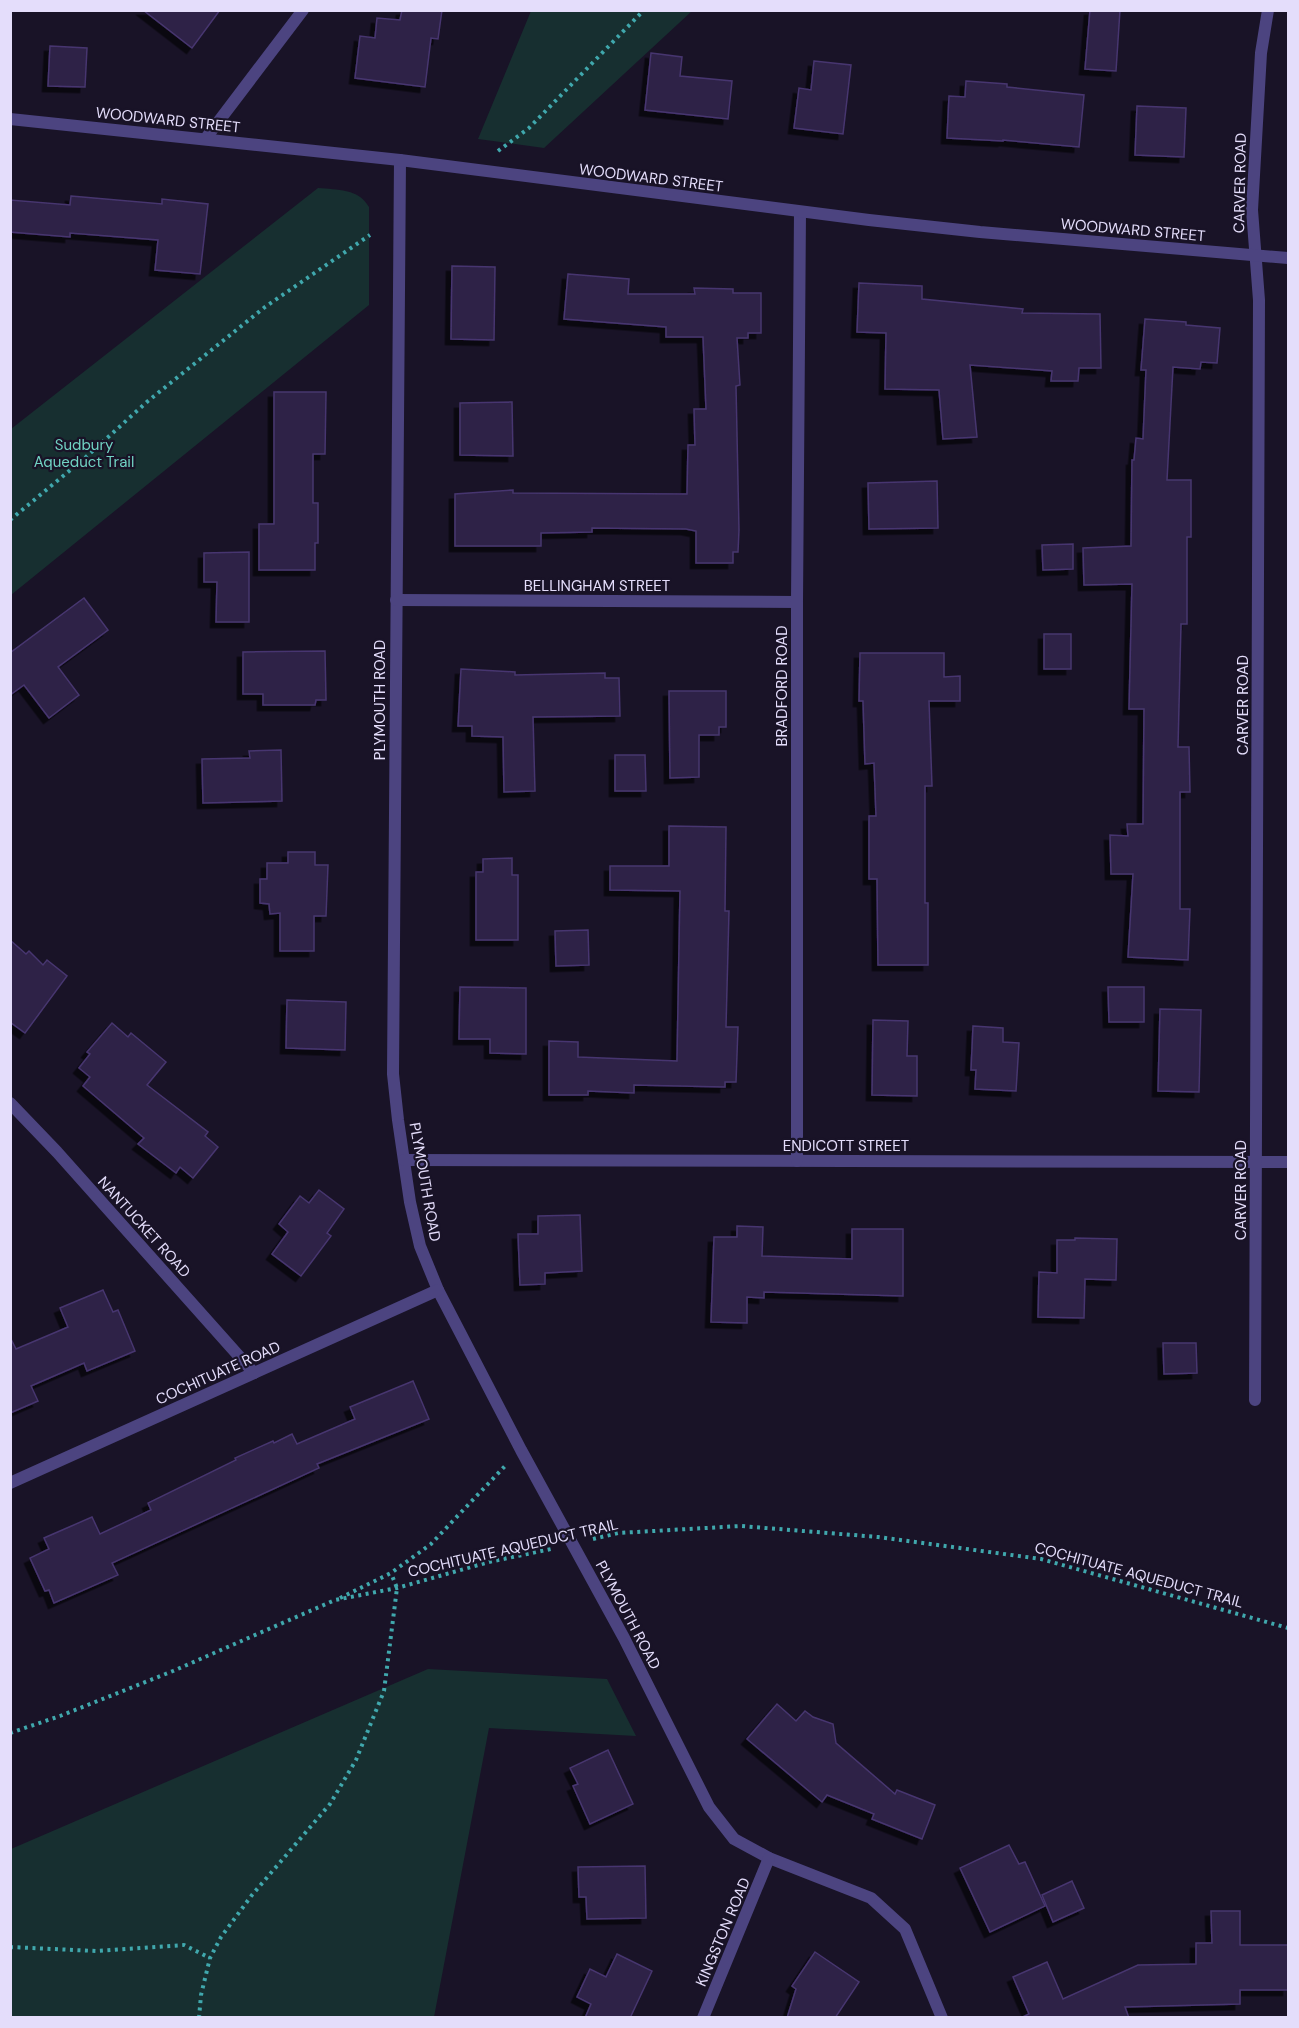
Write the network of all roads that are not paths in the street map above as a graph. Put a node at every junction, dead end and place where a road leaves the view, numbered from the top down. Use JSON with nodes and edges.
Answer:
{"nodes":[{"id":1,"x":303,"y":10,"type":"edge"},
{"id":2,"x":1269,"y":10,"type":"edge"},
{"id":3,"x":10,"y":119,"type":"edge"},
{"id":4,"x":206,"y":138,"type":"junction"},
{"id":5,"x":400,"y":160,"type":"junction"},
{"id":6,"x":800,"y":212,"type":"junction"},
{"id":7,"x":1255,"y":255,"type":"junction"},
{"id":8,"x":1288,"y":258,"type":"edge"},
{"id":9,"x":396,"y":600,"type":"junction"},
{"id":10,"x":797,"y":602,"type":"junction"},
{"id":11,"x":10,"y":1103,"type":"edge"},
{"id":12,"x":404,"y":1160,"type":"junction"},
{"id":13,"x":797,"y":1161,"type":"junction"},
{"id":14,"x":1257,"y":1162,"type":"junction"},
{"id":15,"x":1288,"y":1162,"type":"edge"},
{"id":16,"x":438,"y":1290,"type":"junction"},
{"id":17,"x":254,"y":1373,"type":"junction"},
{"id":18,"x":1255,"y":1400,"type":"dead end"},
{"id":19,"x":10,"y":1483,"type":"edge"},
{"id":20,"x":769,"y":1858,"type":"junction"},
{"id":21,"x":703,"y":2018,"type":"edge"},
{"id":22,"x":942,"y":2018,"type":"edge"}],
"edges":[{"from":1,"to":4,"type":"street"},
{"from":2,"to":7,"type":"street","name":"CARVER ROAD"},
{"from":3,"to":4,"type":"street","name":"WOODWARD STREET"},
{"from":4,"to":5,"type":"street","name":"WOODWARD STREET"},
{"from":5,"to":6,"type":"street","name":"WOODWARD STREET"},
{"from":5,"to":9,"type":"street","name":"PLYMOUTH ROAD"},
{"from":6,"to":7,"type":"street","name":"WOODWARD STREET"},
{"from":6,"to":10,"type":"street","name":"BRADFORD ROAD"},
{"from":7,"to":8,"type":"street","name":"WOODWARD STREET"},
{"from":7,"to":14,"type":"street","name":"CARVER ROAD"},
{"from":9,"to":10,"type":"street","name":"BELLINGHAM STREET"},
{"from":9,"to":12,"type":"street","name":"PLYMOUTH ROAD"},
{"from":10,"to":13,"type":"street","name":"BRADFORD ROAD"},
{"from":11,"to":17,"type":"street","name":"NANTUCKET ROAD"},
{"from":12,"to":13,"type":"street","name":"ENDICOTT STREET"},
{"from":12,"to":16,"type":"street","name":"PLYMOUTH ROAD"},
{"from":13,"to":14,"type":"street","name":"ENDICOTT STREET"},
{"from":14,"to":15,"type":"street","name":"ENDICOTT STREET"},
{"from":14,"to":18,"type":"street","name":"CARVER ROAD"},
{"from":16,"to":17,"type":"street","name":"COCHITUATE ROAD"},
{"from":16,"to":20,"type":"street","name":"PLYMOUTH ROAD"},
{"from":17,"to":19,"type":"street","name":"COCHITUATE ROAD"},
{"from":20,"to":21,"type":"street","name":"KINGSTON ROAD"},
{"from":20,"to":22,"type":"street","name":"PLYMOUTH ROAD"}]}
